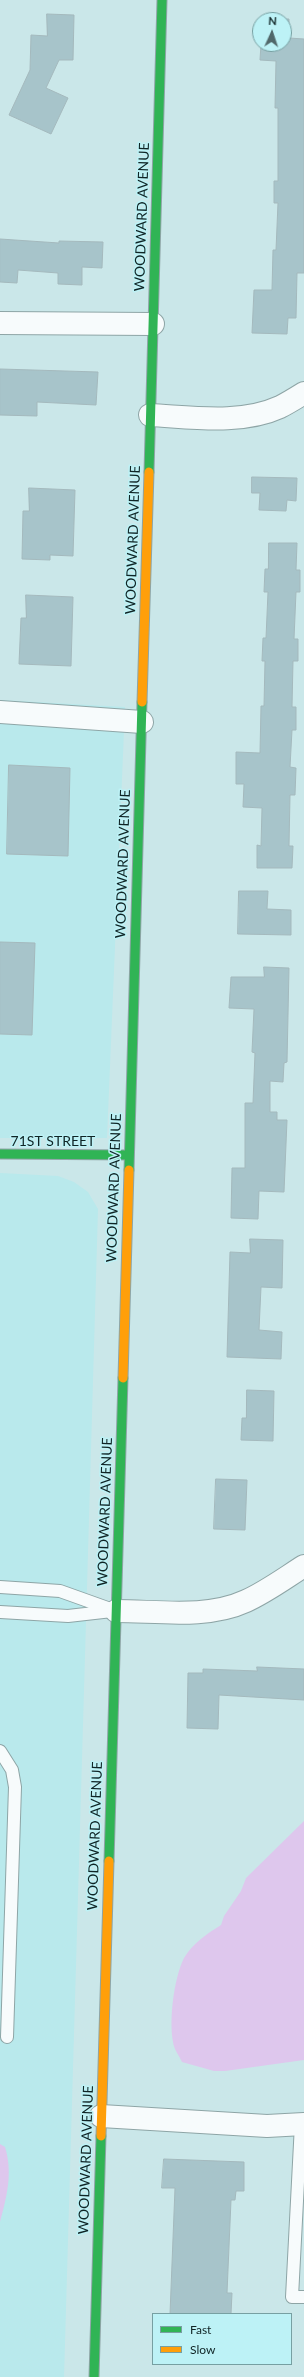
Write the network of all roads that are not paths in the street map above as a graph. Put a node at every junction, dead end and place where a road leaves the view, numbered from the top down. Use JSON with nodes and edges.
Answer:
{"nodes":[{"id":1,"x":162,"y":0,"type":"edge"},
{"id":2,"x":0,"y":323,"type":"edge"},
{"id":3,"x":153,"y":324,"type":"junction"},
{"id":4,"x":304,"y":394,"type":"edge"},
{"id":5,"x":150,"y":415,"type":"junction"},
{"id":6,"x":0,"y":712,"type":"edge"},
{"id":7,"x":142,"y":722,"type":"junction"},
{"id":8,"x":0,"y":1154,"type":"edge"},
{"id":9,"x":129,"y":1155,"type":"junction"},
{"id":10,"x":304,"y":1566,"type":"edge"},
{"id":11,"x":0,"y":1587,"type":"edge"},
{"id":12,"x":116,"y":1611,"type":"junction"},
{"id":13,"x":0,"y":1612,"type":"edge"},
{"id":14,"x":0,"y":1751,"type":"edge"},
{"id":15,"x":7,"y":2037,"type":"dead end"},
{"id":16,"x":101,"y":2116,"type":"junction"},
{"id":17,"x":303,"y":2124,"type":"edge"},
{"id":18,"x":304,"y":2297,"type":"edge"},
{"id":19,"x":94,"y":2377,"type":"edge"}],
"edges":[{"from":1,"to":3,"type":"main road","name":"WOODWARD AVENUE"},
{"from":2,"to":3,"type":"street"},
{"from":3,"to":5,"type":"main road","name":"WOODWARD AVENUE"},
{"from":4,"to":5,"type":"street"},
{"from":5,"to":7,"type":"main road","name":"WOODWARD AVENUE"},
{"from":6,"to":7,"type":"street"},
{"from":7,"to":9,"type":"main road","name":"WOODWARD AVENUE"},
{"from":8,"to":9,"type":"main road","name":"71ST STREET"},
{"from":9,"to":12,"type":"main road","name":"WOODWARD AVENUE"},
{"from":10,"to":12,"type":"street"},
{"from":11,"to":12,"type":"lane"},
{"from":12,"to":13,"type":"lane"},
{"from":12,"to":16,"type":"main road","name":"WOODWARD AVENUE"},
{"from":14,"to":15,"type":"lane"},
{"from":16,"to":17,"type":"street"},
{"from":16,"to":19,"type":"main road","name":"WOODWARD AVENUE"},
{"from":17,"to":18,"type":"lane"}]}
